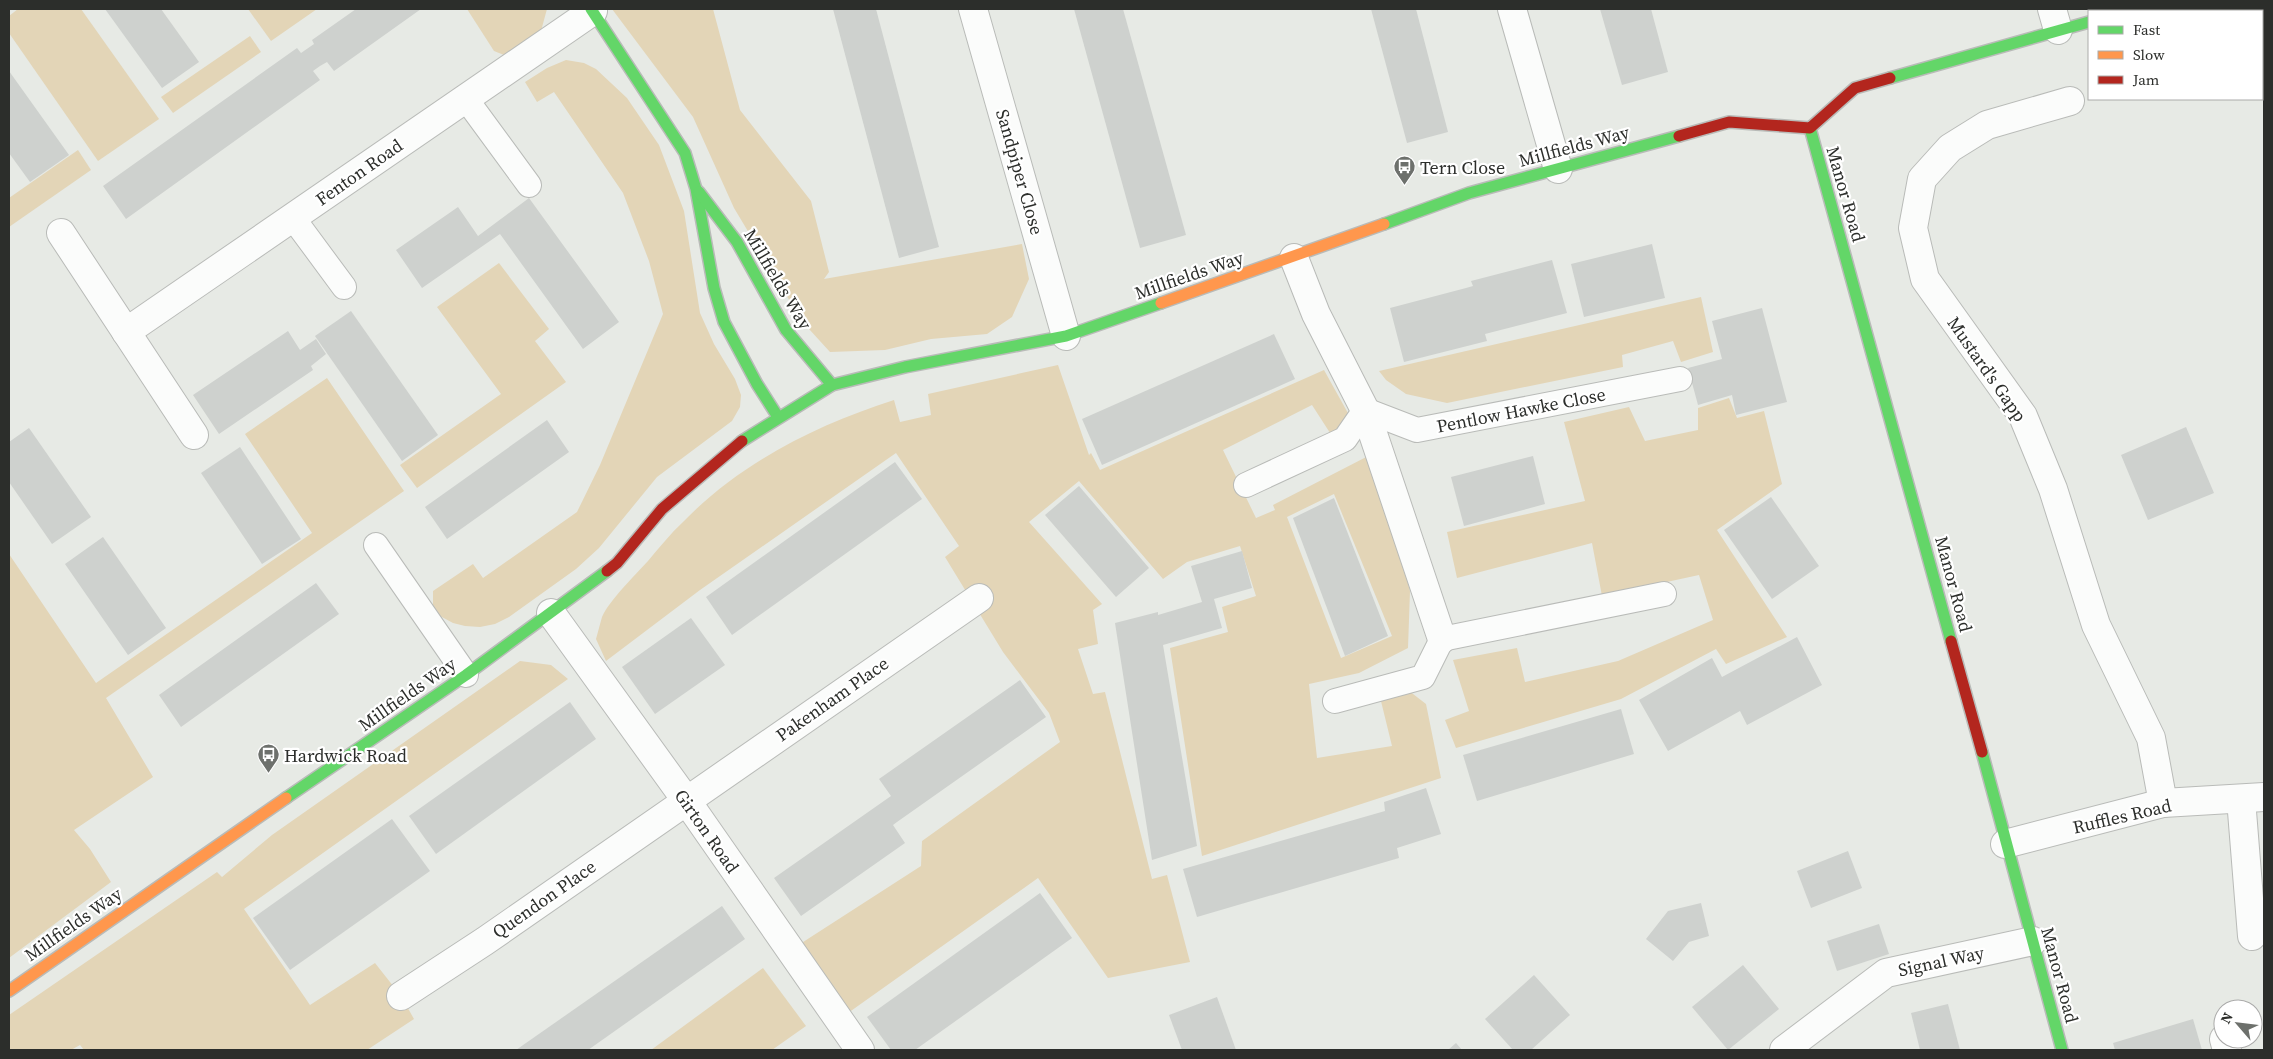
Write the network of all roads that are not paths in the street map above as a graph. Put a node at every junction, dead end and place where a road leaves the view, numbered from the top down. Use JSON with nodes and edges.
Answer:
{"nodes":[{"id":1,"x":973,"y":9,"type":"edge"},
{"id":2,"x":1512,"y":9,"type":"edge"},
{"id":3,"x":592,"y":10,"type":"edge"},
{"id":4,"x":2055,"y":19,"type":"edge"},
{"id":5,"x":2088,"y":22,"type":"edge"},
{"id":6,"x":466,"y":98,"type":"junction"},
{"id":7,"x":2070,"y":101,"type":"dead end"},
{"id":8,"x":1810,"y":128,"type":"junction"},
{"id":9,"x":1558,"y":169,"type":"junction"},
{"id":10,"x":529,"y":185,"type":"dead end"},
{"id":11,"x":696,"y":189,"type":"junction"},
{"id":12,"x":293,"y":218,"type":"junction"},
{"id":13,"x":61,"y":233,"type":"dead end"},
{"id":14,"x":1294,"y":258,"type":"junction"},
{"id":15,"x":344,"y":287,"type":"dead end"},
{"id":16,"x":126,"y":332,"type":"junction"},
{"id":17,"x":1066,"y":336,"type":"junction"},
{"id":18,"x":1680,"y":379,"type":"dead end"},
{"id":19,"x":832,"y":385,"type":"junction"},
{"id":20,"x":1365,"y":410,"type":"junction"},
{"id":21,"x":778,"y":416,"type":"junction"},
{"id":22,"x":194,"y":435,"type":"dead end"},
{"id":23,"x":1246,"y":485,"type":"dead end"},
{"id":24,"x":376,"y":545,"type":"dead end"},
{"id":25,"x":1664,"y":594,"type":"dead end"},
{"id":26,"x":979,"y":598,"type":"dead end"},
{"id":27,"x":551,"y":613,"type":"junction"},
{"id":28,"x":1442,"y":640,"type":"junction"},
{"id":29,"x":466,"y":675,"type":"junction"},
{"id":30,"x":1335,"y":701,"type":"dead end"},
{"id":31,"x":2252,"y":798,"type":"edge"},
{"id":32,"x":686,"y":800,"type":"junction"},
{"id":33,"x":2163,"y":804,"type":"junction"},
{"id":34,"x":2005,"y":844,"type":"junction"},
{"id":35,"x":2252,"y":936,"type":"dead end"},
{"id":36,"x":2033,"y":941,"type":"junction"},
{"id":37,"x":9,"y":991,"type":"edge"},
{"id":38,"x":401,"y":996,"type":"dead end"},
{"id":39,"x":860,"y":1050,"type":"edge"},
{"id":40,"x":1784,"y":1050,"type":"edge"},
{"id":41,"x":2062,"y":1050,"type":"edge"}],
"edges":[{"from":1,"to":17,"type":"street","name":"Sandpiper Close"},
{"from":2,"to":9,"type":"street"},
{"from":3,"to":6,"type":"street","name":"Fenton Road"},
{"from":3,"to":11,"type":"street","name":"Millfields Way"},
{"from":4,"to":5,"type":"street"},
{"from":4,"to":8,"type":"street"},
{"from":6,"to":10,"type":"lane"},
{"from":6,"to":12,"type":"street","name":"Fenton Road"},
{"from":7,"to":33,"type":"street","name":"Mustard's Gapp"},
{"from":8,"to":9,"type":"street","name":"Millfields Way"},
{"from":8,"to":34,"type":"street","name":"Manor Road"},
{"from":9,"to":14,"type":"street","name":"Millfields Way"},
{"from":11,"to":19,"type":"street","name":"Millfields Way"},
{"from":11,"to":21,"type":"street","name":"Millfields Way"},
{"from":12,"to":15,"type":"lane"},
{"from":12,"to":16,"type":"street","name":"Fenton Road"},
{"from":13,"to":16,"type":"street"},
{"from":14,"to":17,"type":"street","name":"Millfields Way"},
{"from":14,"to":20,"type":"street"},
{"from":16,"to":22,"type":"street"},
{"from":17,"to":19,"type":"street","name":"Millfields Way"},
{"from":18,"to":20,"type":"lane","name":"Pentlow Hawke Close"},
{"from":19,"to":21,"type":"street","name":"Millfields Way"},
{"from":20,"to":23,"type":"lane"},
{"from":20,"to":28,"type":"street"},
{"from":21,"to":27,"type":"street","name":"Millfields Way"},
{"from":24,"to":29,"type":"lane"},
{"from":25,"to":28,"type":"lane"},
{"from":26,"to":32,"type":"street","name":"Pakenham Place"},
{"from":27,"to":29,"type":"street","name":"Millfields Way"},
{"from":27,"to":32,"type":"street","name":"Girton Road"},
{"from":28,"to":30,"type":"lane"},
{"from":29,"to":37,"type":"street","name":"Millfields Way"},
{"from":31,"to":33,"type":"street","name":"Ruffles Road"},
{"from":31,"to":35,"type":"street","name":"Ruffles Road"},
{"from":32,"to":38,"type":"street","name":"Quendon Place"},
{"from":32,"to":39,"type":"street","name":"Girton Road"},
{"from":33,"to":34,"type":"street","name":"Ruffles Road"},
{"from":34,"to":36,"type":"street","name":"Manor Road"},
{"from":36,"to":40,"type":"street","name":"Signal Way"},
{"from":36,"to":41,"type":"street","name":"Manor Road"}]}
